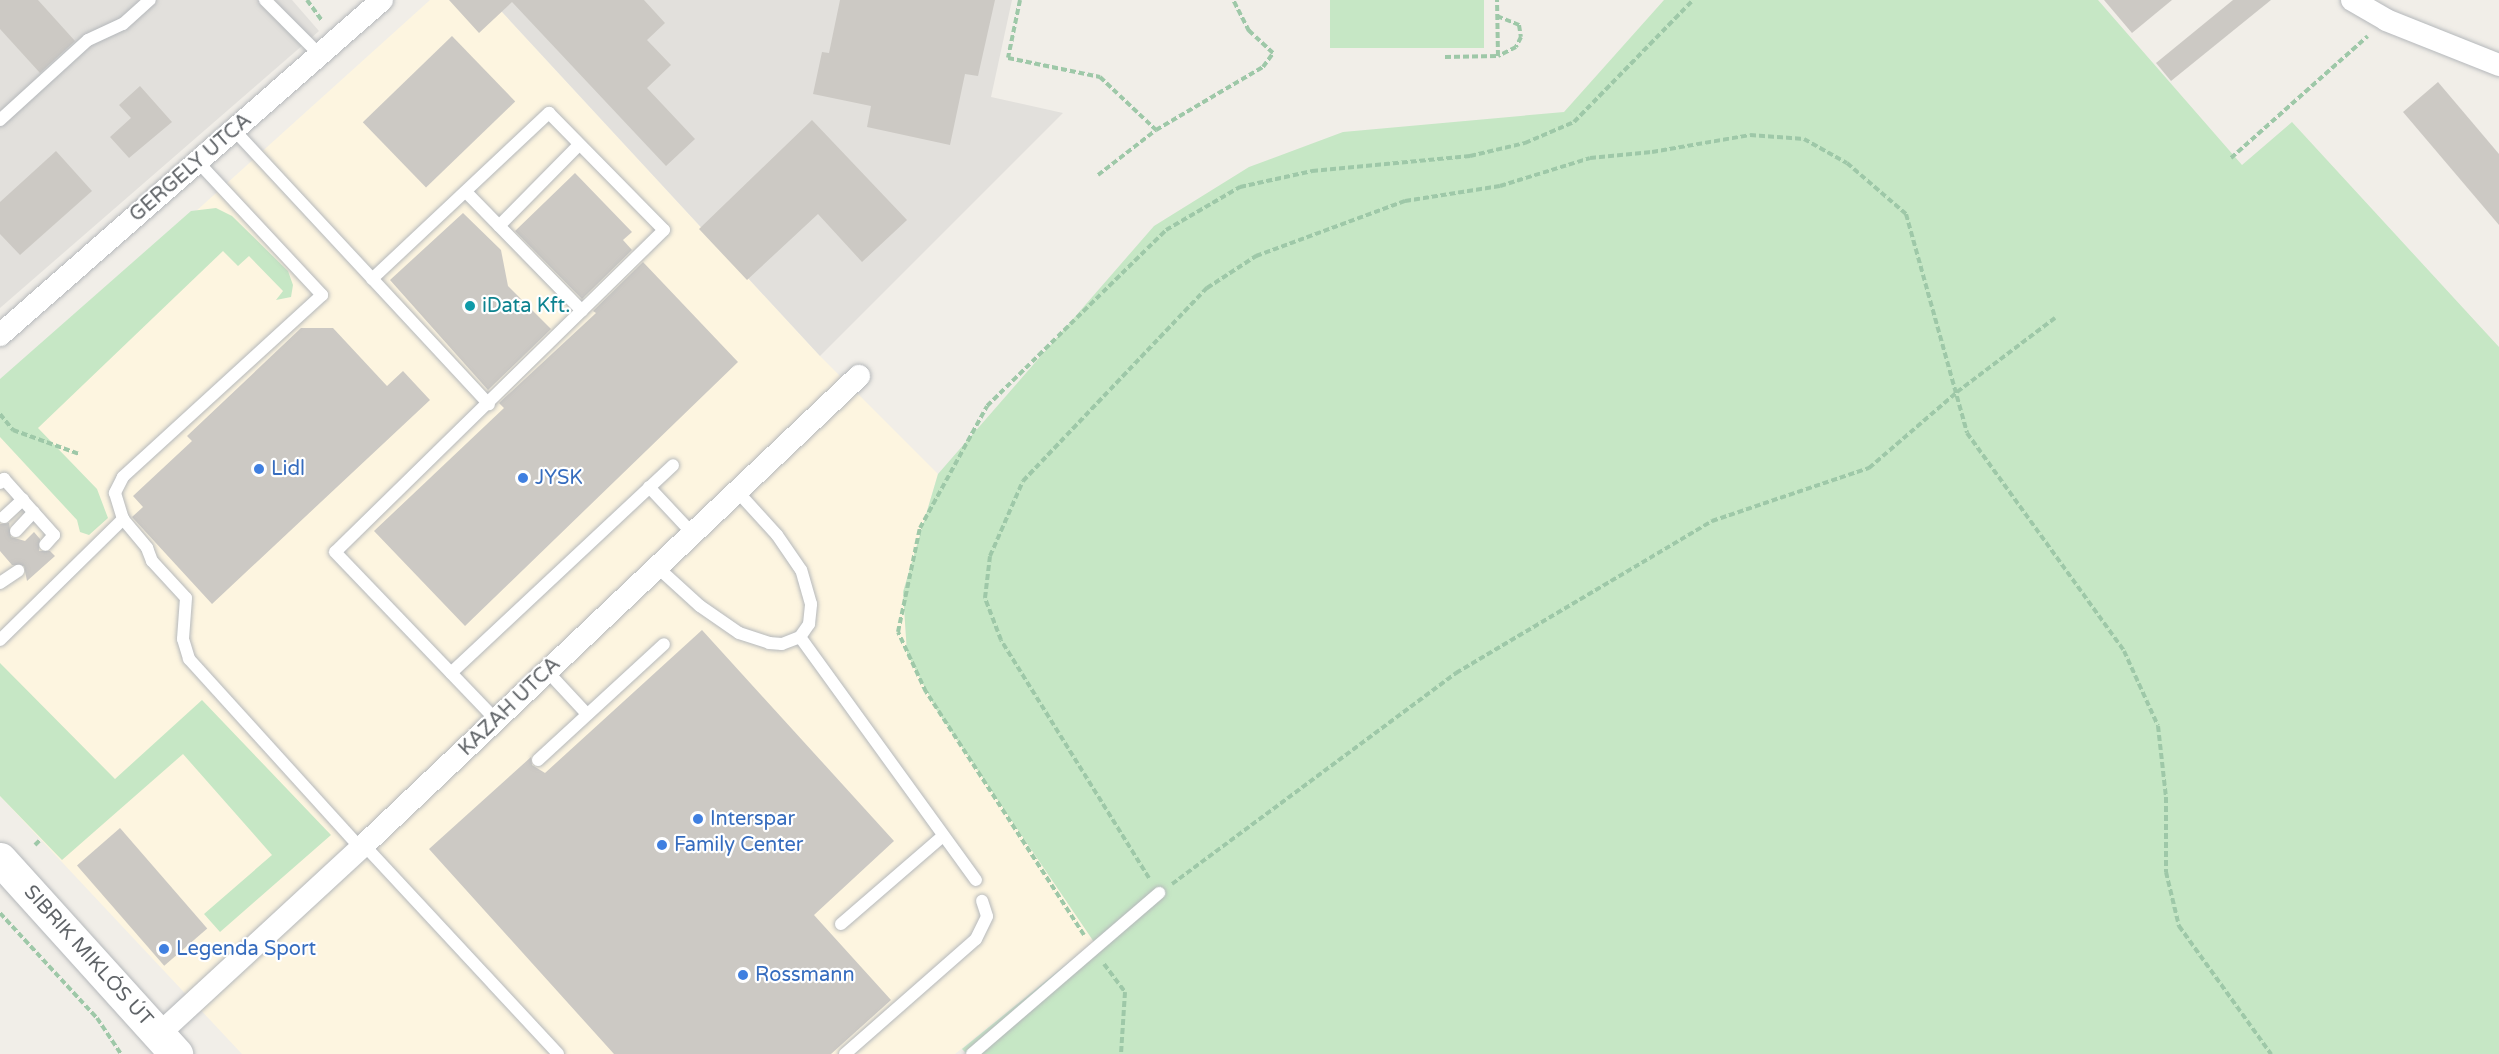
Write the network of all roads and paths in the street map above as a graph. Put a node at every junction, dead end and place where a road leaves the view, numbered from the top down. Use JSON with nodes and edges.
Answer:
{"nodes":[{"id":1,"x":150,"y":0,"type":"edge"},
{"id":2,"x":265,"y":0,"type":"edge"},
{"id":3,"x":307,"y":0,"type":"edge"},
{"id":4,"x":382,"y":0,"type":"edge"},
{"id":5,"x":1020,"y":0,"type":"edge"},
{"id":6,"x":1233,"y":0,"type":"edge"},
{"id":7,"x":1497,"y":0,"type":"edge"},
{"id":8,"x":1693,"y":0,"type":"edge"},
{"id":9,"x":2352,"y":0,"type":"edge"},
{"id":10,"x":1497,"y":16,"type":"junction"},
{"id":11,"x":2386,"y":20,"type":"junction"},
{"id":12,"x":325,"y":24,"type":"dead end"},
{"id":13,"x":320,"y":55,"type":"junction"},
{"id":14,"x":1498,"y":56,"type":"junction"},
{"id":15,"x":1445,"y":57,"type":"dead end"},
{"id":16,"x":2499,"y":66,"type":"edge"},
{"id":17,"x":0,"y":120,"type":"edge"},
{"id":18,"x":235,"y":130,"type":"junction"},
{"id":19,"x":1156,"y":130,"type":"junction"},
{"id":20,"x":579,"y":145,"type":"junction"},
{"id":21,"x":2231,"y":158,"type":"dead end"},
{"id":22,"x":198,"y":162,"type":"junction"},
{"id":23,"x":1098,"y":175,"type":"dead end"},
{"id":24,"x":466,"y":192,"type":"junction"},
{"id":25,"x":499,"y":226,"type":"junction"},
{"id":26,"x":372,"y":279,"type":"junction"},
{"id":27,"x":582,"y":312,"type":"junction"},
{"id":28,"x":2055,"y":318,"type":"dead end"},
{"id":29,"x":0,"y":335,"type":"edge"},
{"id":30,"x":859,"y":376,"type":"dead end"},
{"id":31,"x":1957,"y":392,"type":"junction"},
{"id":32,"x":489,"y":404,"type":"junction"},
{"id":33,"x":0,"y":414,"type":"edge"},
{"id":34,"x":79,"y":454,"type":"dead end"},
{"id":35,"x":673,"y":465,"type":"dead end"},
{"id":36,"x":2,"y":481,"type":"edge"},
{"id":37,"x":649,"y":487,"type":"junction"},
{"id":38,"x":737,"y":491,"type":"junction"},
{"id":39,"x":23,"y":499,"type":"junction"},
{"id":40,"x":34,"y":512,"type":"junction"},
{"id":41,"x":4,"y":517,"type":"dead end"},
{"id":42,"x":123,"y":519,"type":"junction"},
{"id":43,"x":16,"y":531,"type":"dead end"},
{"id":44,"x":692,"y":533,"type":"junction"},
{"id":45,"x":45,"y":545,"type":"dead end"},
{"id":46,"x":656,"y":566,"type":"junction"},
{"id":47,"x":18,"y":572,"type":"dead end"},
{"id":48,"x":0,"y":583,"type":"edge"},
{"id":49,"x":800,"y":637,"type":"junction"},
{"id":50,"x":0,"y":640,"type":"edge"},
{"id":51,"x":664,"y":644,"type":"dead end"},
{"id":52,"x":547,"y":671,"type":"junction"},
{"id":53,"x":451,"y":672,"type":"junction"},
{"id":54,"x":587,"y":714,"type":"junction"},
{"id":55,"x":496,"y":720,"type":"junction"},
{"id":56,"x":538,"y":760,"type":"dead end"},
{"id":57,"x":943,"y":836,"type":"junction"},
{"id":58,"x":41,"y":839,"type":"dead end"},
{"id":59,"x":35,"y":844,"type":"dead end"},
{"id":60,"x":363,"y":847,"type":"junction"},
{"id":61,"x":0,"y":859,"type":"edge"},
{"id":62,"x":976,"y":880,"type":"dead end"},
{"id":63,"x":1159,"y":893,"type":"junction"},
{"id":64,"x":982,"y":901,"type":"dead end"},
{"id":65,"x":0,"y":913,"type":"edge"},
{"id":66,"x":841,"y":924,"type":"dead end"},
{"id":67,"x":1092,"y":948,"type":"junction"},
{"id":68,"x":167,"y":1045,"type":"edge"},
{"id":69,"x":121,"y":1054,"type":"edge"},
{"id":70,"x":558,"y":1054,"type":"edge"},
{"id":71,"x":845,"y":1054,"type":"edge"},
{"id":72,"x":972,"y":1054,"type":"edge"},
{"id":73,"x":1121,"y":1054,"type":"edge"},
{"id":74,"x":2271,"y":1054,"type":"edge"}],
"edges":[{"from":1,"to":17,"type":"lane"},
{"from":2,"to":13,"type":"lane"},
{"from":3,"to":12,"type":"path"},
{"from":4,"to":13,"type":"street","name":"GERGELY UTCA"},
{"from":5,"to":19,"type":"path"},
{"from":6,"to":19,"type":"path"},
{"from":7,"to":10,"type":"path"},
{"from":8,"to":67,"type":"path"},
{"from":9,"to":11,"type":"street"},
{"from":10,"to":14,"type":"path"},
{"from":10,"to":14,"type":"path"},
{"from":11,"to":16,"type":"street"},
{"from":11,"to":21,"type":"path"},
{"from":13,"to":18,"type":"street","name":"GERGELY UTCA"},
{"from":14,"to":15,"type":"path"},
{"from":18,"to":22,"type":"street","name":"GERGELY UTCA"},
{"from":18,"to":26,"type":"lane"},
{"from":19,"to":23,"type":"path"},
{"from":20,"to":24,"type":"lane"},
{"from":20,"to":25,"type":"lane"},
{"from":20,"to":27,"type":"lane"},
{"from":22,"to":29,"type":"street","name":"GERGELY UTCA"},
{"from":22,"to":42,"type":"lane"},
{"from":24,"to":25,"type":"lane"},
{"from":24,"to":26,"type":"lane"},
{"from":25,"to":27,"type":"lane"},
{"from":26,"to":32,"type":"lane"},
{"from":27,"to":32,"type":"lane"},
{"from":28,"to":31,"type":"path"},
{"from":30,"to":38,"type":"street","name":"KAZAH UTCA"},
{"from":31,"to":63,"type":"path"},
{"from":31,"to":63,"type":"path"},
{"from":31,"to":74,"type":"path"},
{"from":32,"to":53,"type":"lane"},
{"from":33,"to":34,"type":"path"},
{"from":35,"to":37,"type":"lane"},
{"from":36,"to":39,"type":"lane"},
{"from":37,"to":44,"type":"lane"},
{"from":37,"to":53,"type":"lane"},
{"from":38,"to":44,"type":"street","name":"KAZAH UTCA"},
{"from":38,"to":49,"type":"lane"},
{"from":39,"to":40,"type":"lane"},
{"from":39,"to":41,"type":"lane"},
{"from":40,"to":43,"type":"lane"},
{"from":40,"to":45,"type":"lane"},
{"from":42,"to":50,"type":"lane"},
{"from":42,"to":60,"type":"lane"},
{"from":44,"to":46,"type":"street","name":"KAZAH UTCA"},
{"from":46,"to":49,"type":"lane"},
{"from":46,"to":52,"type":"street","name":"KAZAH UTCA"},
{"from":47,"to":48,"type":"lane"},
{"from":49,"to":57,"type":"lane"},
{"from":51,"to":54,"type":"lane"},
{"from":52,"to":54,"type":"lane"},
{"from":52,"to":55,"type":"street","name":"KAZAH UTCA"},
{"from":53,"to":55,"type":"lane"},
{"from":54,"to":56,"type":"lane"},
{"from":55,"to":60,"type":"street","name":"KAZAH UTCA"},
{"from":57,"to":62,"type":"lane"},
{"from":57,"to":66,"type":"lane"},
{"from":58,"to":59,"type":"path"},
{"from":60,"to":68,"type":"street","name":"KAZAH UTCA"},
{"from":60,"to":70,"type":"lane"},
{"from":61,"to":68,"type":"street","name":"SIBRIK MIKLÓS ÚT"},
{"from":63,"to":67,"type":"lane"},
{"from":64,"to":71,"type":"lane"},
{"from":65,"to":69,"type":"path"},
{"from":67,"to":72,"type":"lane"},
{"from":67,"to":73,"type":"path"}]}
